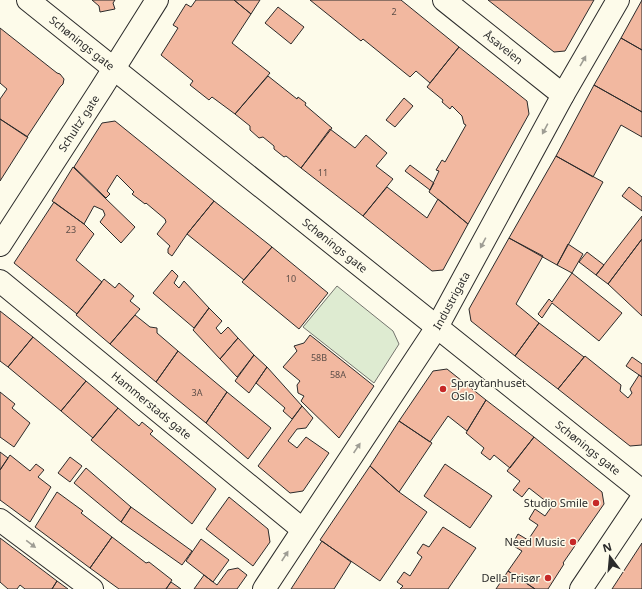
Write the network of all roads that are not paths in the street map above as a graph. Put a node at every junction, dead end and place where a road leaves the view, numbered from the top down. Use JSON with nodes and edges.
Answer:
{"nodes":[{"id":1,"x":28,"y":0,"type":"edge"},
{"id":2,"x":156,"y":0,"type":"edge"},
{"id":3,"x":444,"y":0,"type":"edge"},
{"id":4,"x":618,"y":0,"type":"edge"},
{"id":5,"x":114,"y":69,"type":"junction"},
{"id":6,"x":563,"y":95,"type":"junction"},
{"id":7,"x":0,"y":245,"type":"edge"},
{"id":8,"x":0,"y":281,"type":"edge"},
{"id":9,"x":437,"y":327,"type":"junction"},
{"id":10,"x":642,"y":491,"type":"edge"},
{"id":11,"x":642,"y":498,"type":"edge"},
{"id":12,"x":0,"y":520,"type":"edge"},
{"id":13,"x":302,"y":529,"type":"junction"},
{"id":14,"x":92,"y":589,"type":"edge"},
{"id":15,"x":264,"y":589,"type":"edge"},
{"id":16,"x":581,"y":589,"type":"edge"}],
"edges":[{"from":1,"to":5,"type":"street","name":"Schønings gate"},
{"from":2,"to":5,"type":"street","name":"Schultz’ gate"},
{"from":3,"to":6,"type":"street","name":"Åsaveien"},
{"from":6,"to":4,"type":"street","name":"Industrigata","one_way":true},
{"from":5,"to":7,"type":"street","name":"Schultz’ gate"},
{"from":5,"to":9,"type":"street","name":"Schønings gate"},
{"from":6,"to":9,"type":"street","name":"Industrigata","one_way":true},
{"from":8,"to":13,"type":"street","name":"Hammerstads gate"},
{"from":9,"to":10,"type":"street","name":"Schønings gate"},
{"from":13,"to":9,"type":"street","name":"Industrigata","one_way":true},
{"from":11,"to":16,"type":"street"},
{"from":12,"to":14,"type":"street","one_way":true},
{"from":15,"to":13,"type":"street","name":"Industrigata","one_way":true}]}
